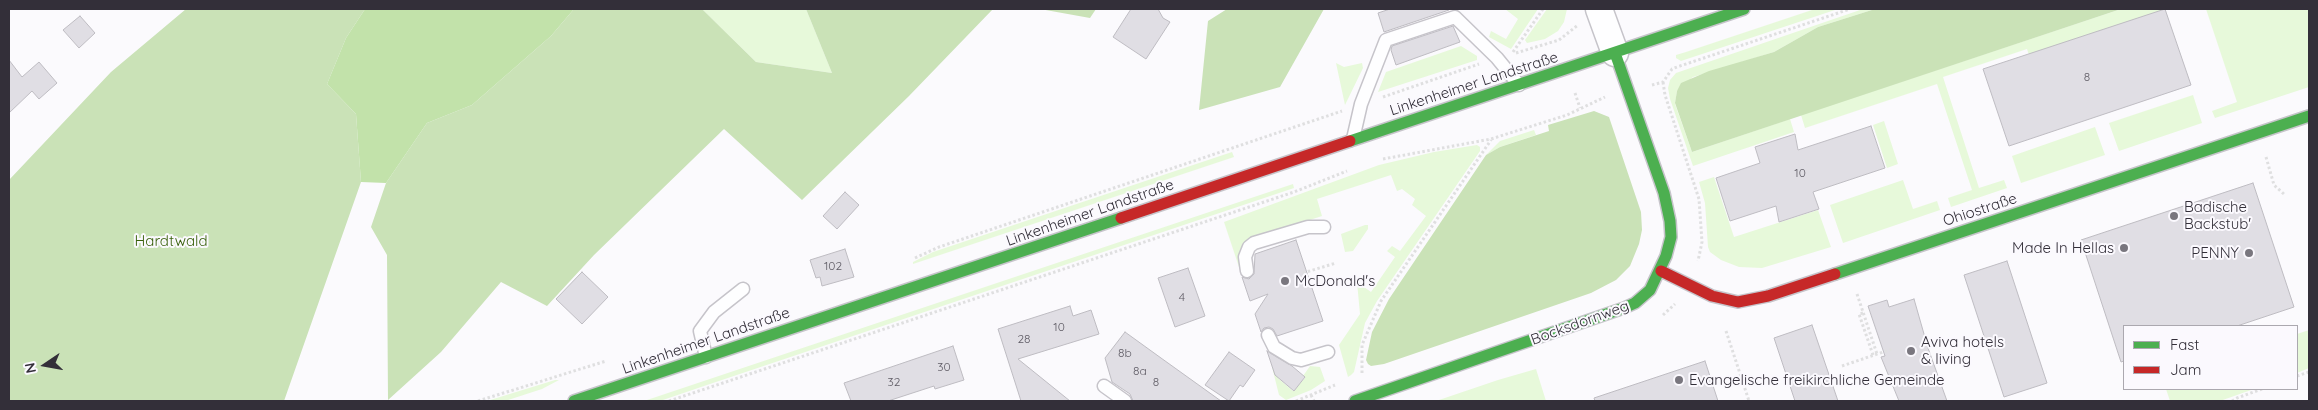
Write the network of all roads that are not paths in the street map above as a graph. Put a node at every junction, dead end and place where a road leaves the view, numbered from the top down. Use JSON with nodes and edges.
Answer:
{"nodes":[{"id":1,"x":1599,"y":9,"type":"edge"},
{"id":2,"x":1744,"y":9,"type":"edge"},
{"id":3,"x":1615,"y":53,"type":"junction"},
{"id":4,"x":1519,"y":85,"type":"junction"},
{"id":5,"x":2309,"y":116,"type":"edge"},
{"id":6,"x":1353,"y":139,"type":"junction"},
{"id":7,"x":1324,"y":227,"type":"dead end"},
{"id":8,"x":1247,"y":271,"type":"dead end"},
{"id":9,"x":1660,"y":271,"type":"junction"},
{"id":10,"x":743,"y":289,"type":"dead end"},
{"id":11,"x":1268,"y":335,"type":"dead end"},
{"id":12,"x":1328,"y":352,"type":"dead end"},
{"id":13,"x":706,"y":357,"type":"junction"},
{"id":14,"x":1104,"y":386,"type":"dead end"},
{"id":15,"x":574,"y":401,"type":"edge"},
{"id":16,"x":1125,"y":401,"type":"edge"},
{"id":17,"x":1355,"y":401,"type":"edge"}],
"edges":[{"from":1,"to":3,"type":"street"},
{"from":2,"to":3,"type":"main road","name":"Linkenheimer Landstraße"},
{"from":3,"to":4,"type":"main road","name":"Linkenheimer Landstraße"},
{"from":3,"to":9,"type":"main road","name":"Bocksdornweg"},
{"from":4,"to":6,"type":"main road","name":"Linkenheimer Landstraße"},
{"from":4,"to":6,"type":"lane"},
{"from":5,"to":9,"type":"main road","name":"Ohiostraße"},
{"from":6,"to":13,"type":"main road","name":"Linkenheimer Landstraße"},
{"from":7,"to":8,"type":"lane"},
{"from":9,"to":17,"type":"main road","name":"Bocksdornweg"},
{"from":10,"to":13,"type":"lane"},
{"from":11,"to":12,"type":"lane"},
{"from":13,"to":15,"type":"main road","name":"Linkenheimer Landstraße"},
{"from":14,"to":16,"type":"lane"}]}
